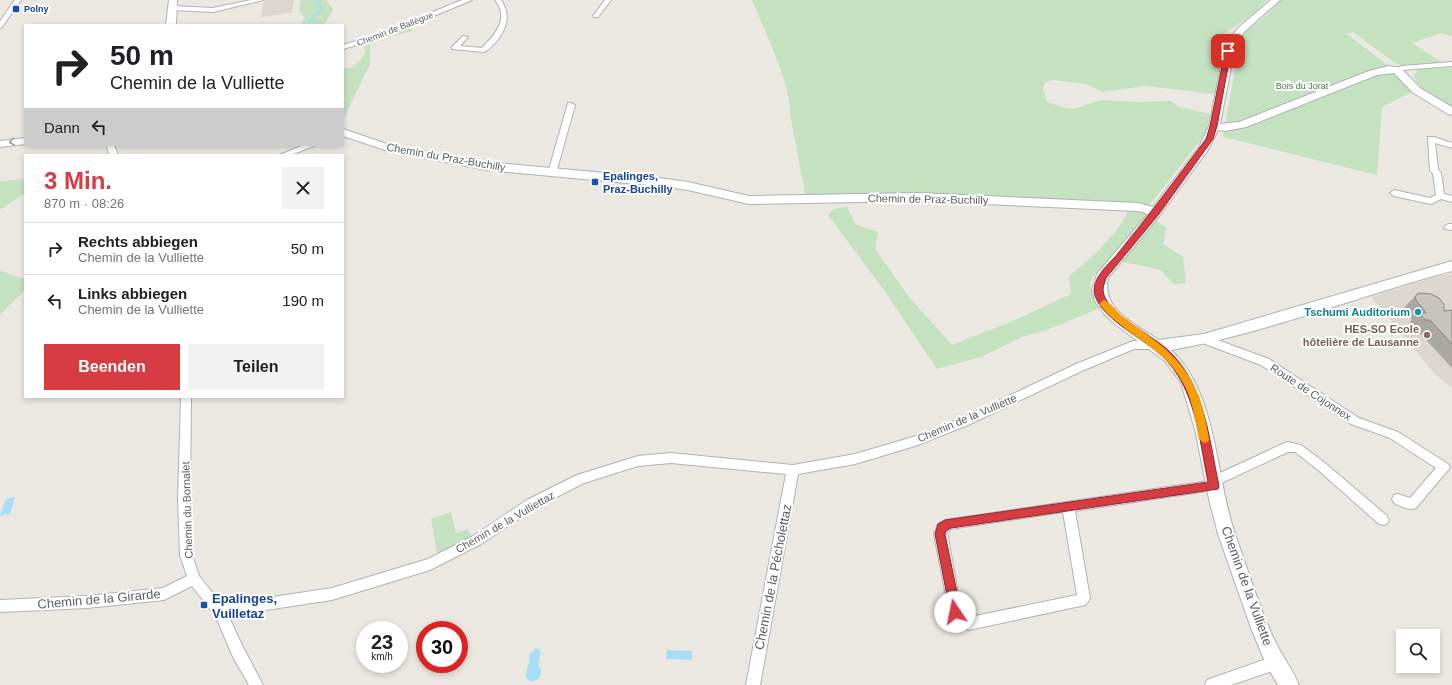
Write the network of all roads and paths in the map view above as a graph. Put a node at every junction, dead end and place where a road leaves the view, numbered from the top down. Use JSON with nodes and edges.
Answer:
{"nodes":[{"id":1,"x":18,"y":0,"type":"edge"},
{"id":2,"x":260,"y":0,"type":"edge"},
{"id":3,"x":469,"y":0,"type":"edge"},
{"id":4,"x":498,"y":0,"type":"edge"},
{"id":5,"x":608,"y":0,"type":"edge"},
{"id":6,"x":1276,"y":0,"type":"edge"},
{"id":7,"x":172,"y":4,"type":"edge"},
{"id":8,"x":596,"y":16,"type":"dead end"},
{"id":9,"x":171,"y":24,"type":"edge"},
{"id":10,"x":0,"y":26,"type":"edge"},
{"id":11,"x":465,"y":37,"type":"dead end"},
{"id":12,"x":344,"y":47,"type":"edge"},
{"id":13,"x":1452,"y":64,"type":"edge"},
{"id":14,"x":1397,"y":70,"type":"junction"},
{"id":15,"x":571,"y":105,"type":"dead end"},
{"id":16,"x":1452,"y":112,"type":"edge"},
{"id":17,"x":1214,"y":126,"type":"junction"},
{"id":18,"x":344,"y":133,"type":"edge"},
{"id":19,"x":24,"y":141,"type":"edge"},
{"id":20,"x":0,"y":144,"type":"edge"},
{"id":21,"x":309,"y":146,"type":"edge"},
{"id":22,"x":1452,"y":146,"type":"edge"},
{"id":23,"x":286,"y":154,"type":"edge"},
{"id":24,"x":552,"y":173,"type":"junction"},
{"id":25,"x":701,"y":189,"type":"joint"},
{"id":26,"x":1394,"y":193,"type":"dead end"},
{"id":27,"x":1440,"y":196,"type":"junction"},
{"id":28,"x":1452,"y":199,"type":"edge"},
{"id":29,"x":1156,"y":212,"type":"junction"},
{"id":30,"x":1452,"y":266,"type":"edge"},
{"id":31,"x":1135,"y":339,"type":"junction"},
{"id":32,"x":1204,"y":339,"type":"junction"},
{"id":33,"x":1156,"y":346,"type":"junction"},
{"id":34,"x":186,"y":398,"type":"edge"},
{"id":35,"x":793,"y":470,"type":"junction"},
{"id":36,"x":1214,"y":484,"type":"junction"},
{"id":37,"x":1398,"y":498,"type":"dead end"},
{"id":38,"x":1068,"y":506,"type":"junction"},
{"id":39,"x":1383,"y":520,"type":"dead end"},
{"id":40,"x":194,"y":579,"type":"junction"},
{"id":41,"x":0,"y":606,"type":"edge"},
{"id":42,"x":221,"y":613,"type":"junction"},
{"id":43,"x":1275,"y":663,"type":"junction"},
{"id":44,"x":256,"y":685,"type":"edge"},
{"id":45,"x":753,"y":685,"type":"edge"},
{"id":46,"x":1212,"y":685,"type":"edge"},
{"id":47,"x":1289,"y":685,"type":"edge"}],
"edges":[{"from":1,"to":10,"type":"street"},
{"from":2,"to":7,"type":"street"},
{"from":3,"to":12,"type":"street","name":"Chemin de Ballègue"},
{"from":4,"to":11,"type":"street"},
{"from":5,"to":8,"type":"street"},
{"from":6,"to":17,"type":"street"},
{"from":7,"to":9,"type":"street"},
{"from":13,"to":14,"type":"street"},
{"from":14,"to":16,"type":"street"},
{"from":14,"to":17,"type":"street"},
{"from":15,"to":24,"type":"street"},
{"from":17,"to":29,"type":"street"},
{"from":18,"to":24,"type":"street","name":"Chemin du Praz-Buchilly"},
{"from":19,"to":20,"type":"street","one_way":true},
{"from":21,"to":23,"type":"street"},
{"from":22,"to":27,"type":"street"},
{"from":24,"to":25,"type":"street","name":"Chemin du Praz-Buchilly"},
{"from":25,"to":29,"type":"street","name":"Chemin de Praz-Buchilly"},
{"from":26,"to":27,"type":"street"},
{"from":27,"to":28,"type":"street"},
{"from":29,"to":31,"type":"street","name":"Chemin de la Vulliette"},
{"from":30,"to":32,"type":"street"},
{"from":31,"to":33,"type":"street","name":"Chemin de la Vulliette"},
{"from":31,"to":35,"type":"street","name":"Chemin de la Vulliette"},
{"from":32,"to":33,"type":"street"},
{"from":32,"to":37,"type":"street","name":"Route de Cojonnex"},
{"from":33,"to":36,"type":"street","name":"Chemin de la Vulliette"},
{"from":34,"to":40,"type":"street","name":"Chemin du Bornalet"},
{"from":35,"to":42,"type":"street","name":"Chemin de la Vulliettaz"},
{"from":35,"to":45,"type":"street","name":"Chemin de la Pécholettaz"},
{"from":36,"to":38,"type":"street"},
{"from":36,"to":39,"type":"street"},
{"from":36,"to":43,"type":"street","name":"Chemin de la Vulliette"},
{"from":38,"to":38,"type":"street"},
{"from":40,"to":41,"type":"street","name":"Chemin de la Girarde"},
{"from":40,"to":42,"type":"street","name":"Chemin du Bornalet"},
{"from":42,"to":44,"type":"street","name":"Chemin du Bornalet"},
{"from":43,"to":46,"type":"street"},
{"from":43,"to":47,"type":"street","name":"Chemin de la Vulliette"}]}
